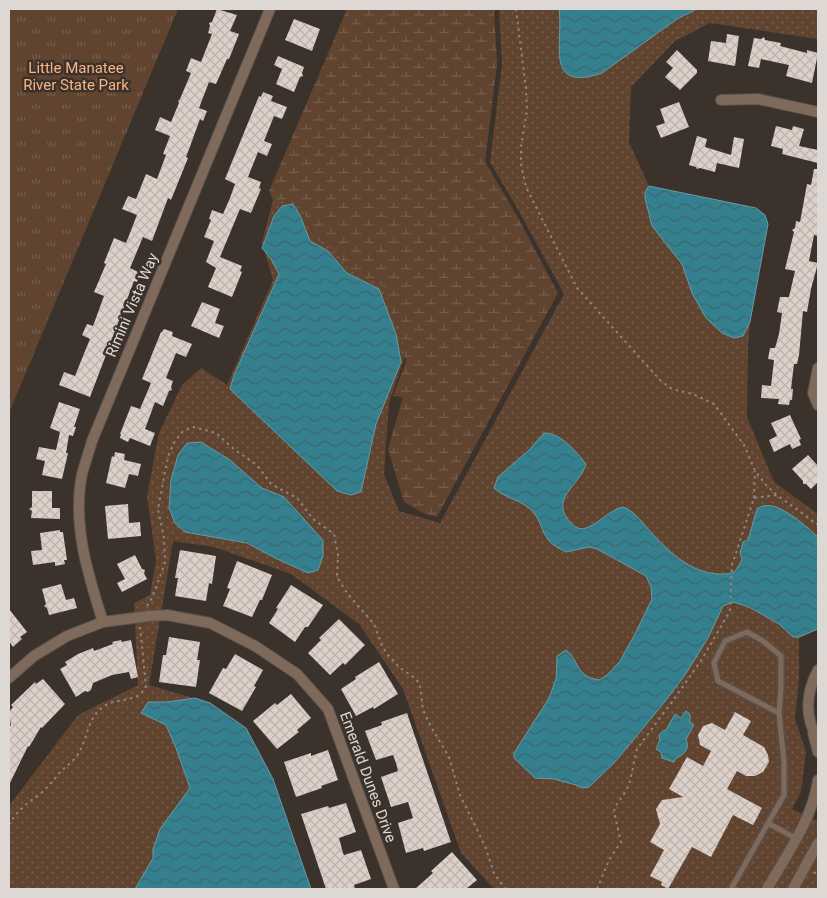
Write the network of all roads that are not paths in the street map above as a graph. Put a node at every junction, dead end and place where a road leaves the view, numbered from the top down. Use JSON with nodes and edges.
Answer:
{"nodes":[{"id":1,"x":270,"y":9,"type":"edge"},
{"id":2,"x":721,"y":100,"type":"dead end"},
{"id":3,"x":818,"y":112,"type":"edge"},
{"id":4,"x":818,"y":368,"type":"edge"},
{"id":5,"x":818,"y":405,"type":"edge"},
{"id":6,"x":103,"y":622,"type":"junction"},
{"id":7,"x":818,"y":670,"type":"edge"},
{"id":8,"x":9,"y":678,"type":"edge"},
{"id":9,"x":779,"y":713,"type":"junction"},
{"id":10,"x":812,"y":729,"type":"junction"},
{"id":11,"x":818,"y":739,"type":"edge"},
{"id":12,"x":818,"y":752,"type":"edge"},
{"id":13,"x":818,"y":780,"type":"edge"},
{"id":14,"x":768,"y":823,"type":"junction"},
{"id":15,"x":795,"y":838,"type":"junction"},
{"id":16,"x":818,"y":843,"type":"edge"},
{"id":17,"x":394,"y":889,"type":"edge"},
{"id":18,"x":731,"y":889,"type":"edge"},
{"id":19,"x":767,"y":889,"type":"edge"},
{"id":20,"x":793,"y":889,"type":"edge"}],
"edges":[{"from":1,"to":6,"type":"street","name":"Rimini Vista Way"},
{"from":2,"to":3,"type":"street"},
{"from":4,"to":5,"type":"street"},
{"from":6,"to":8,"type":"street","name":"Emerald Dunes Drive"},
{"from":6,"to":17,"type":"street","name":"Emerald Dunes Drive"},
{"from":7,"to":10,"type":"street"},
{"from":9,"to":9,"type":"lane"},
{"from":9,"to":14,"type":"lane"},
{"from":10,"to":11,"type":"street"},
{"from":10,"to":12,"type":"street"},
{"from":13,"to":15,"type":"street"},
{"from":14,"to":15,"type":"lane"},
{"from":14,"to":18,"type":"lane"},
{"from":15,"to":19,"type":"street"},
{"from":16,"to":20,"type":"street"}]}
